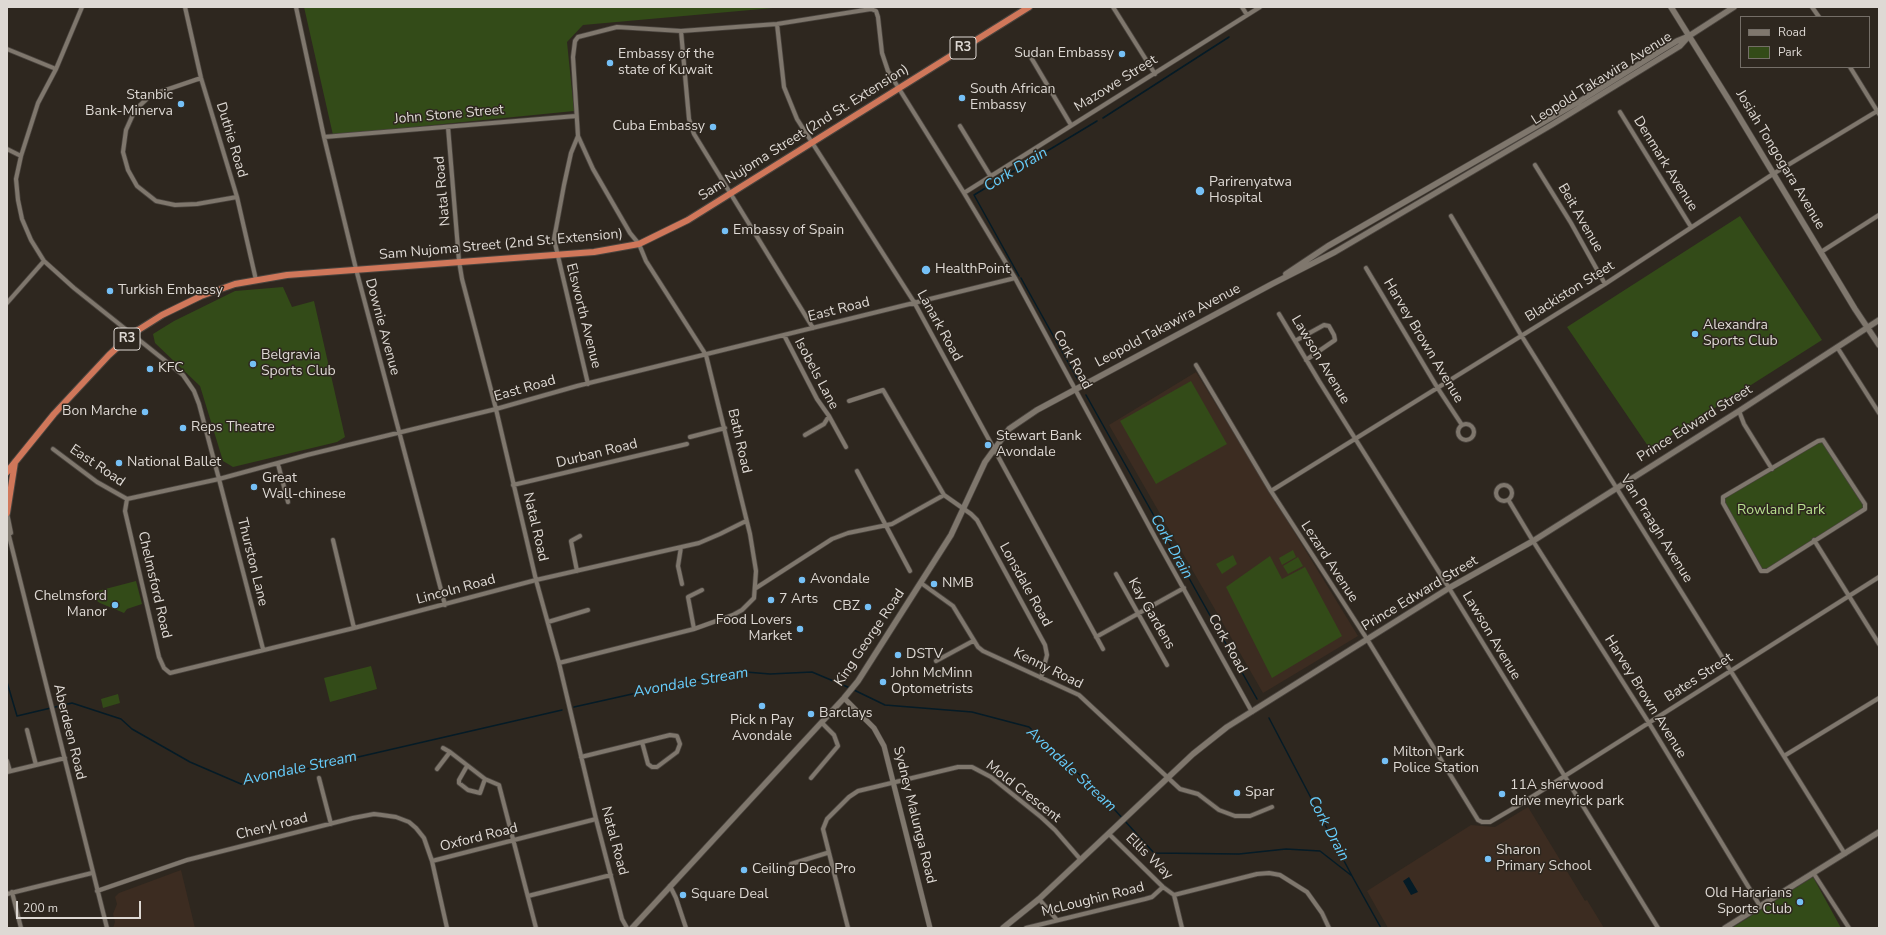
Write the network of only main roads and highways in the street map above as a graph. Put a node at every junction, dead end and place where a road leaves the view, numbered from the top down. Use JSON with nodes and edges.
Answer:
{"nodes":[{"id":1,"x":1029,"y":7,"type":"edge"},
{"id":2,"x":1671,"y":7,"type":"edge"},
{"id":3,"x":1734,"y":7,"type":"edge"},
{"id":4,"x":1688,"y":36,"type":"junction"},
{"id":5,"x":1272,"y":284,"type":"junction"},
{"id":6,"x":1879,"y":320,"type":"edge"},
{"id":7,"x":1868,"y":327,"type":"junction"},
{"id":8,"x":1879,"y":345,"type":"edge"},
{"id":9,"x":1076,"y":389,"type":"joint"},
{"id":10,"x":15,"y":462,"type":"junction"},
{"id":11,"x":7,"y":467,"type":"edge"},
{"id":12,"x":7,"y":472,"type":"edge"},
{"id":13,"x":7,"y":513,"type":"edge"},
{"id":14,"x":1879,"y":832,"type":"edge"},
{"id":15,"x":632,"y":928,"type":"edge"},
{"id":16,"x":1003,"y":928,"type":"edge"},
{"id":17,"x":1725,"y":928,"type":"edge"}],
"edges":[{"from":1,"to":10,"type":"highway","name":"Sam Nujoma Street (2nd St. Extension)","number":"R3"},
{"from":2,"to":4,"type":"main road","name":"Josiah Tongogara Avenue"},
{"from":3,"to":4,"type":"main road"},
{"from":4,"to":5,"type":"main road","name":"Leopold Takawira Avenue"},
{"from":4,"to":5,"type":"main road","name":"Leopold Takawira Avenue"},
{"from":4,"to":7,"type":"main road","name":"Josiah Tongogara Avenue"},
{"from":5,"to":9,"type":"main road","name":"Leopold Takawira Avenue"},
{"from":6,"to":7,"type":"main road","name":"Prince Edward Street"},
{"from":7,"to":8,"type":"main road","name":"Josiah Tongogara Avenue"},
{"from":7,"to":16,"type":"main road","name":"Prince Edward Street"},
{"from":9,"to":15,"type":"main road","name":"King George Road"},
{"from":10,"to":11,"type":"highway"},
{"from":10,"to":12,"type":"highway","name":"Sam Nujoma Street (2nd St. Extension)","number":"R3"},
{"from":10,"to":13,"type":"highway"},
{"from":14,"to":17,"type":"main road"}]}
